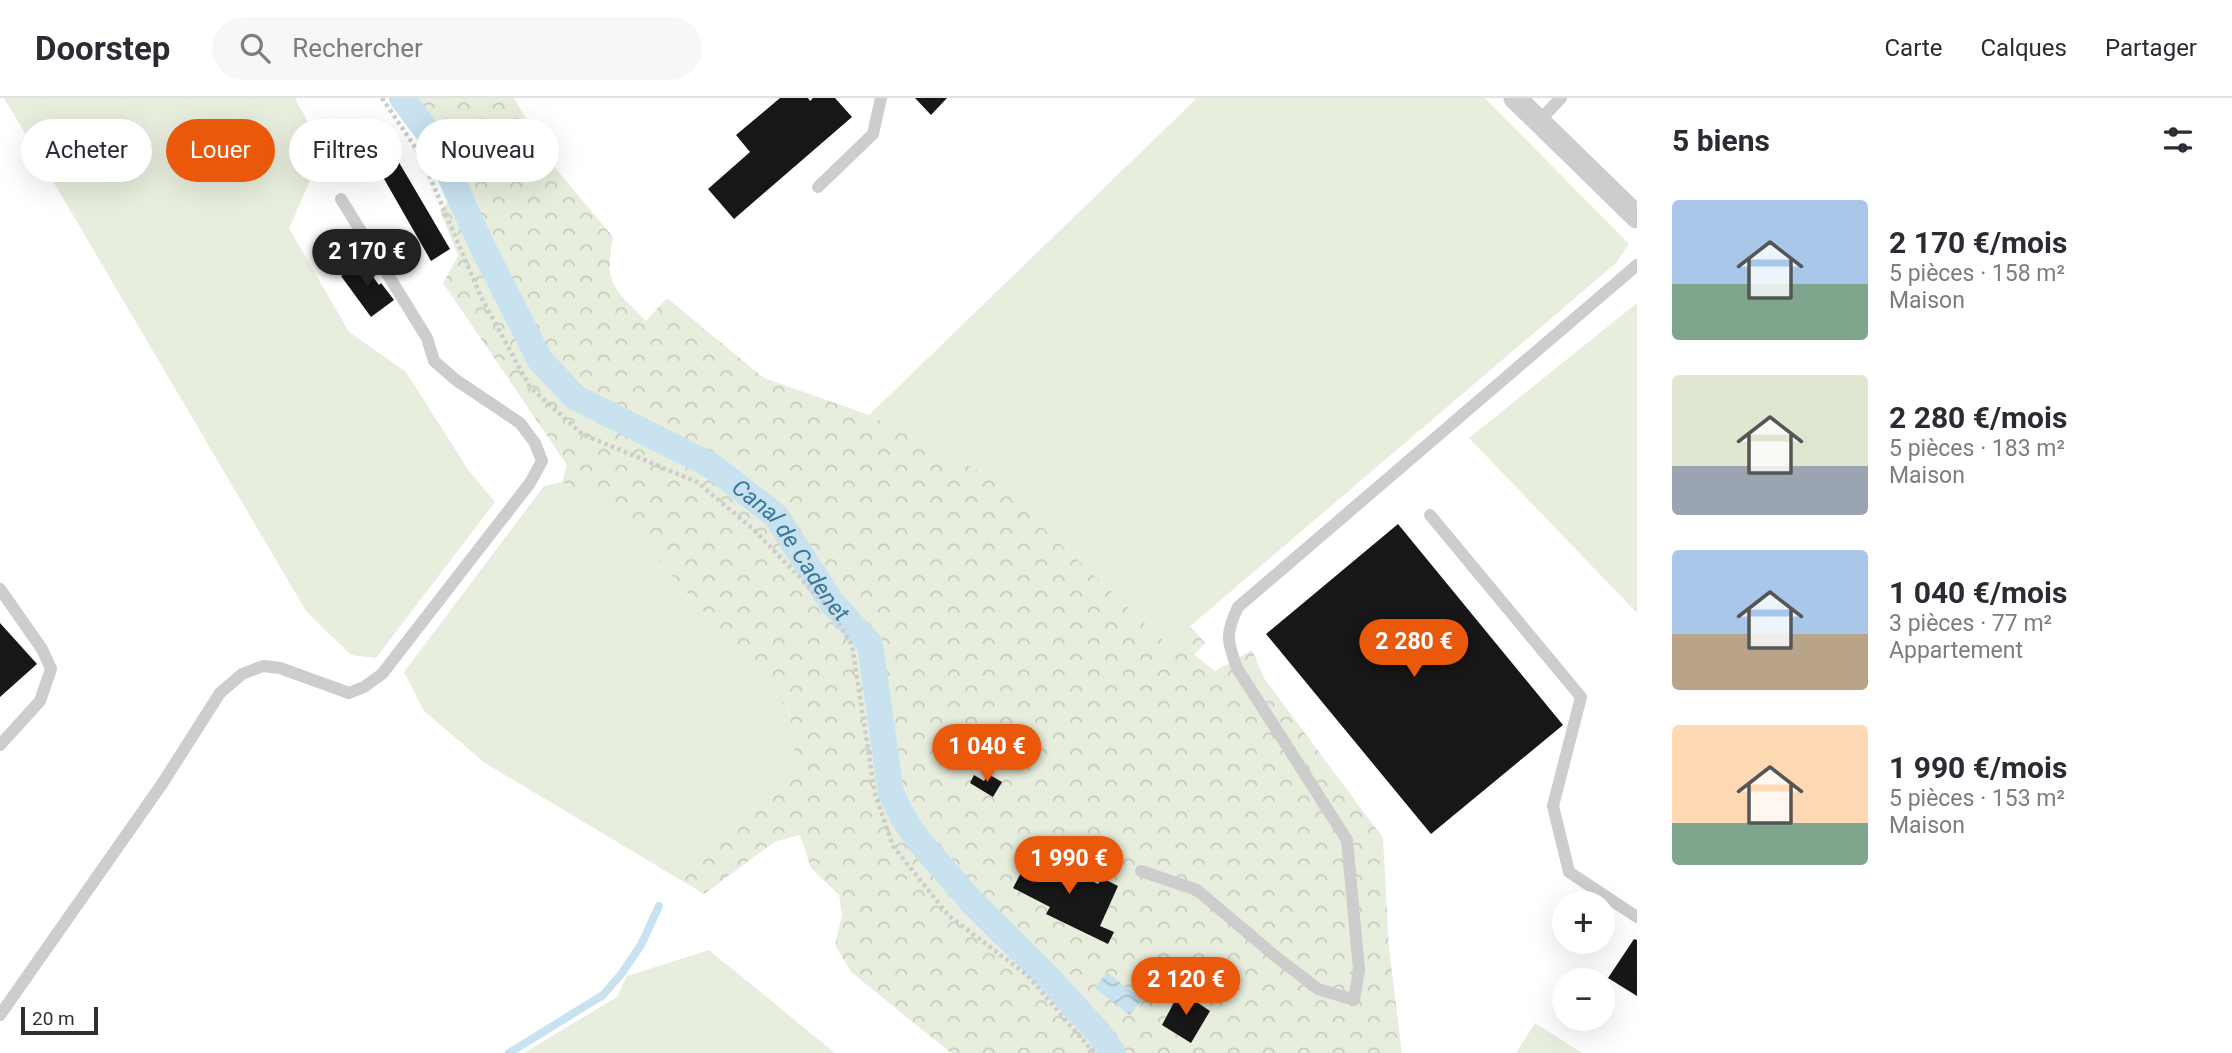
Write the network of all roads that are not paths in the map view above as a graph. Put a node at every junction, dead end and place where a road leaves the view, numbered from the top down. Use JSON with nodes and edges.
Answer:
{"nodes":[{"id":1,"x":881,"y":98,"type":"edge"},
{"id":2,"x":1515,"y":98,"type":"edge"},
{"id":3,"x":1561,"y":98,"type":"edge"},
{"id":4,"x":1539,"y":121,"type":"junction"},
{"id":5,"x":818,"y":187,"type":"dead end"},
{"id":6,"x":341,"y":199,"type":"dead end"},
{"id":7,"x":1636,"y":214,"type":"edge"},
{"id":8,"x":1637,"y":265,"type":"edge"},
{"id":9,"x":1430,"y":515,"type":"dead end"},
{"id":10,"x":0,"y":589,"type":"edge"},
{"id":11,"x":0,"y":745,"type":"edge"},
{"id":12,"x":1141,"y":871,"type":"dead end"},
{"id":13,"x":1637,"y":917,"type":"edge"},
{"id":14,"x":0,"y":1015,"type":"edge"}],
"edges":[{"from":1,"to":5,"type":"lane"},
{"from":2,"to":4,"type":"street"},
{"from":3,"to":4,"type":"lane"},
{"from":4,"to":7,"type":"street"},
{"from":6,"to":14,"type":"lane"},
{"from":8,"to":12,"type":"lane"},
{"from":9,"to":13,"type":"lane"},
{"from":10,"to":11,"type":"lane"}]}
